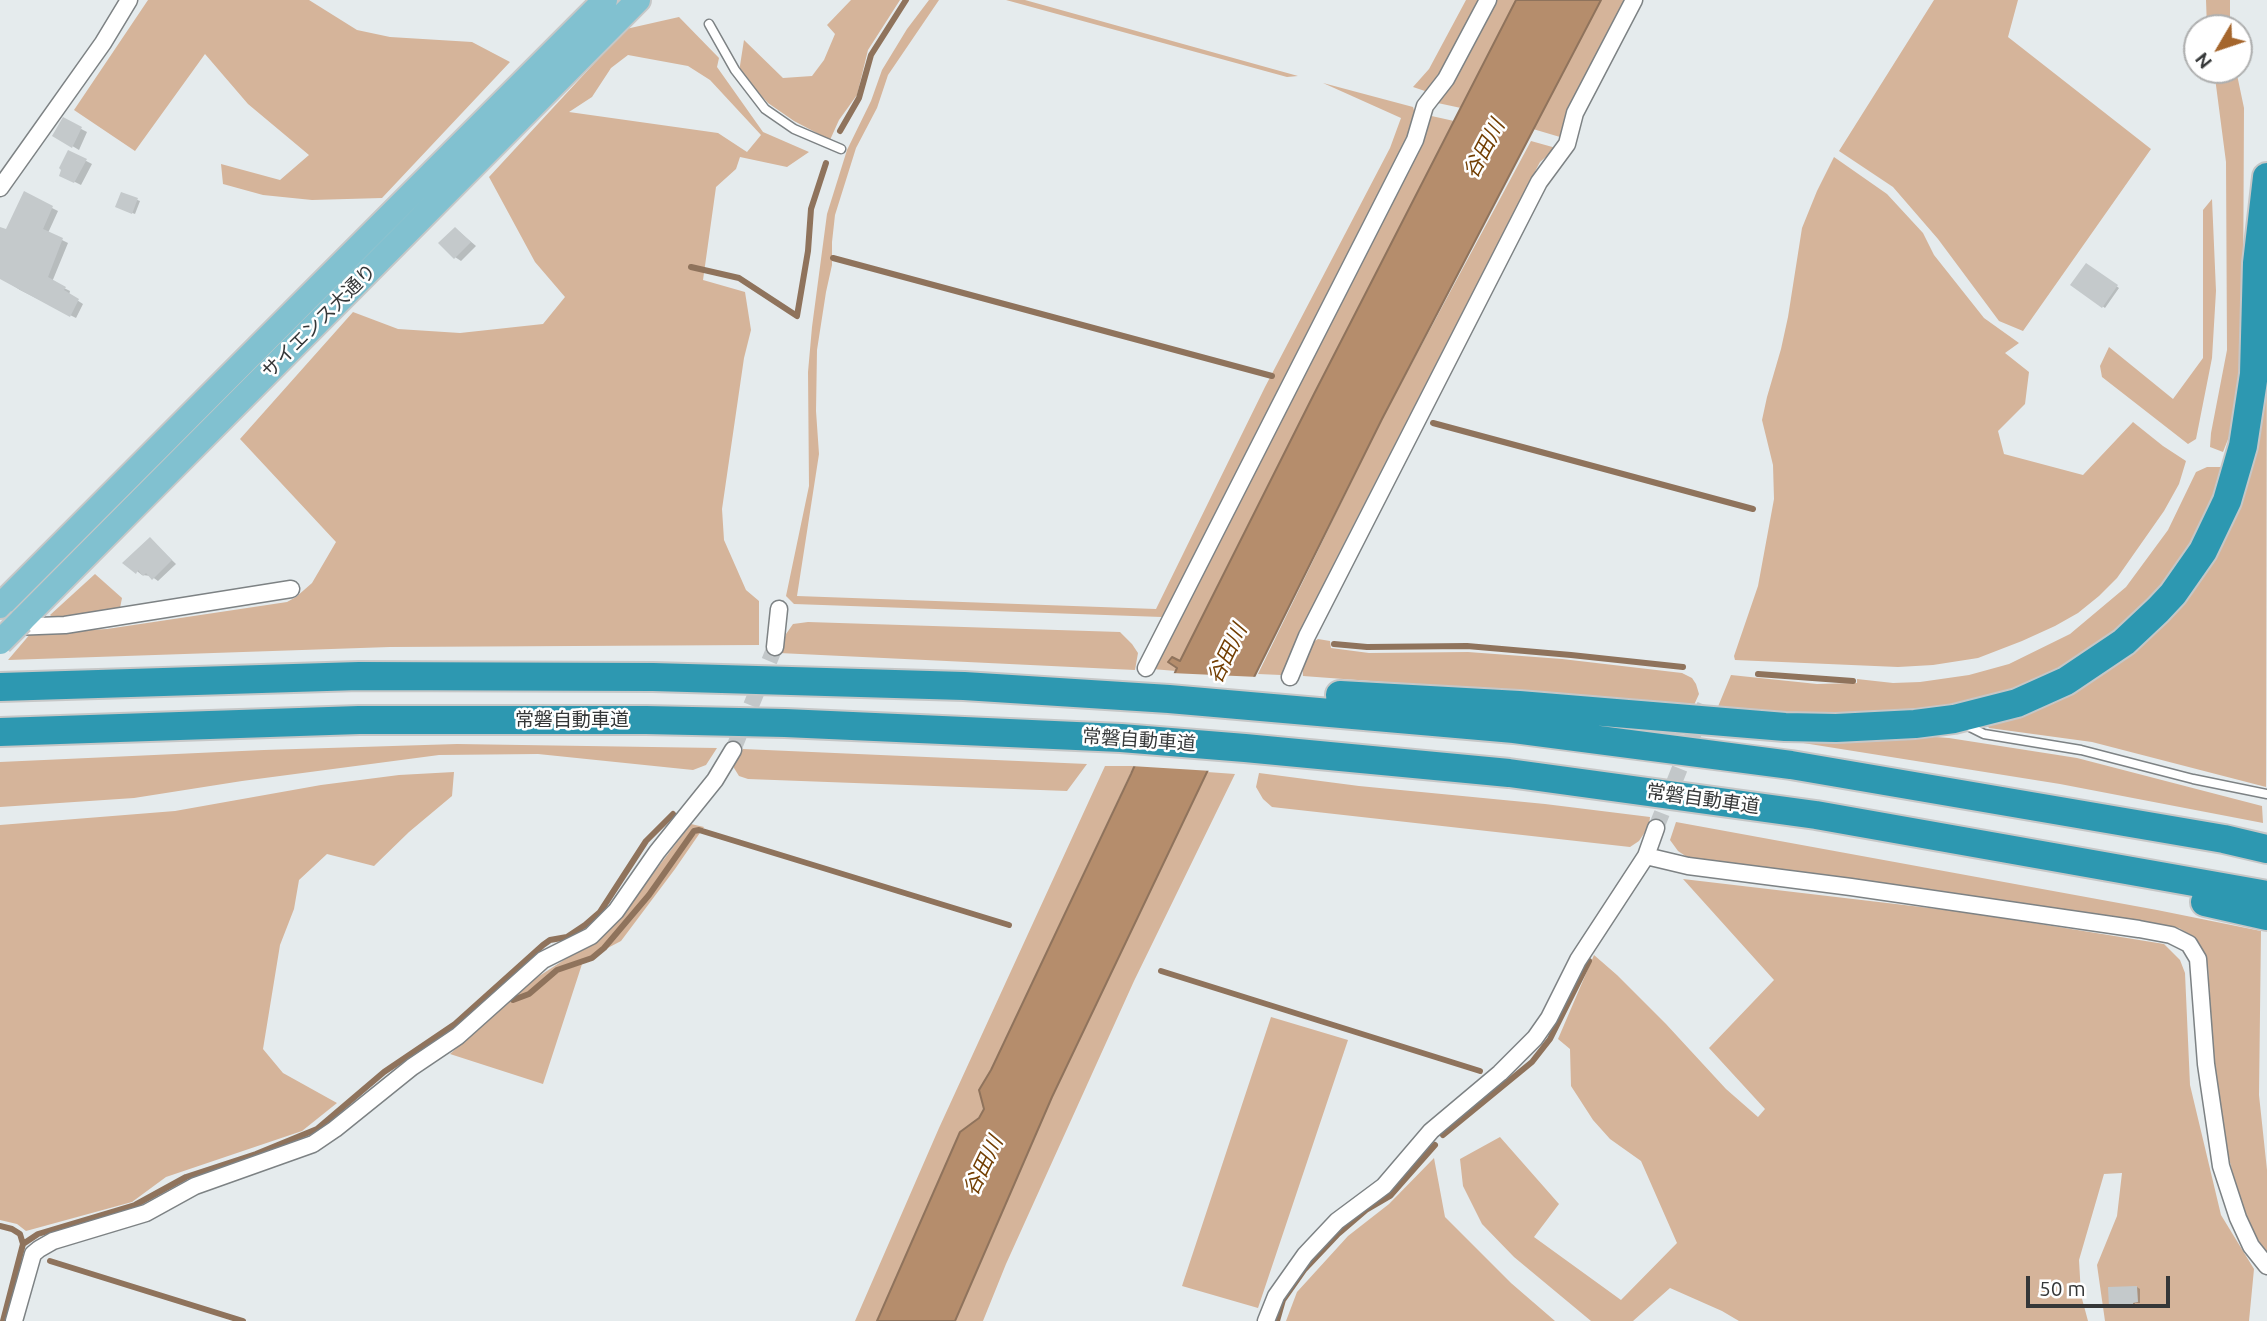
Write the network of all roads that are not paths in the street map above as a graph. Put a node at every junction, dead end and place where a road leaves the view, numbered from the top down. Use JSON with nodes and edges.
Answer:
{"nodes":[{"id":1,"x":129,"y":0,"type":"edge"},
{"id":2,"x":605,"y":0,"type":"edge"},
{"id":3,"x":638,"y":0,"type":"edge"},
{"id":4,"x":1488,"y":0,"type":"edge"},
{"id":5,"x":1633,"y":0,"type":"edge"},
{"id":6,"x":709,"y":24,"type":"dead end"},
{"id":7,"x":841,"y":149,"type":"dead end"},
{"id":8,"x":2267,"y":177,"type":"edge"},
{"id":9,"x":0,"y":188,"type":"edge"},
{"id":10,"x":290,"y":589,"type":"dead end"},
{"id":11,"x":0,"y":606,"type":"edge"},
{"id":12,"x":779,"y":609,"type":"dead end"},
{"id":13,"x":11,"y":624,"type":"edge"},
{"id":14,"x":0,"y":642,"type":"edge"},
{"id":15,"x":775,"y":647,"type":"tunnel mouth"},
{"id":16,"x":1146,"y":668,"type":"dead end"},
{"id":17,"x":0,"y":687,"type":"edge"},
{"id":18,"x":1278,"y":691,"type":"junction"},
{"id":19,"x":1954,"y":719,"type":"junction"},
{"id":20,"x":0,"y":732,"type":"edge"},
{"id":21,"x":733,"y":750,"type":"tunnel mouth"},
{"id":22,"x":2267,"y":794,"type":"edge"},
{"id":23,"x":1816,"y":815,"type":"junction"},
{"id":24,"x":1656,"y":828,"type":"tunnel mouth"},
{"id":25,"x":2267,"y":849,"type":"edge"},
{"id":26,"x":1646,"y":856,"type":"junction"},
{"id":27,"x":2267,"y":895,"type":"edge"},
{"id":28,"x":2267,"y":916,"type":"edge"},
{"id":29,"x":2267,"y":1266,"type":"edge"},
{"id":30,"x":14,"y":1321,"type":"edge"},
{"id":31,"x":1266,"y":1321,"type":"edge"}],
"edges":[{"from":1,"to":9,"type":"street"},
{"from":2,"to":11,"type":"main road","name":"サイエンス大通り"},
{"from":3,"to":13,"type":"main road","name":"サイエンス大通り"},
{"from":4,"to":16,"type":"street"},
{"from":5,"to":18,"type":"street"},
{"from":6,"to":7,"type":"lane"},
{"from":8,"to":19,"type":"highway"},
{"from":10,"to":13,"type":"street"},
{"from":12,"to":15,"type":"street"},
{"from":13,"to":14,"type":"main road","name":"サイエンス大通り","bridge":true},
{"from":17,"to":18,"type":"highway"},
{"from":18,"to":19,"type":"highway"},
{"from":18,"to":25,"type":"highway"},
{"from":19,"to":22,"type":"lane"},
{"from":20,"to":23,"type":"highway","name":"常磐自動車道"},
{"from":21,"to":30,"type":"street"},
{"from":23,"to":27,"type":"highway","name":"常磐自動車道"},
{"from":23,"to":28,"type":"highway"},
{"from":24,"to":26,"type":"street"},
{"from":26,"to":29,"type":"street"},
{"from":26,"to":31,"type":"street"}]}
